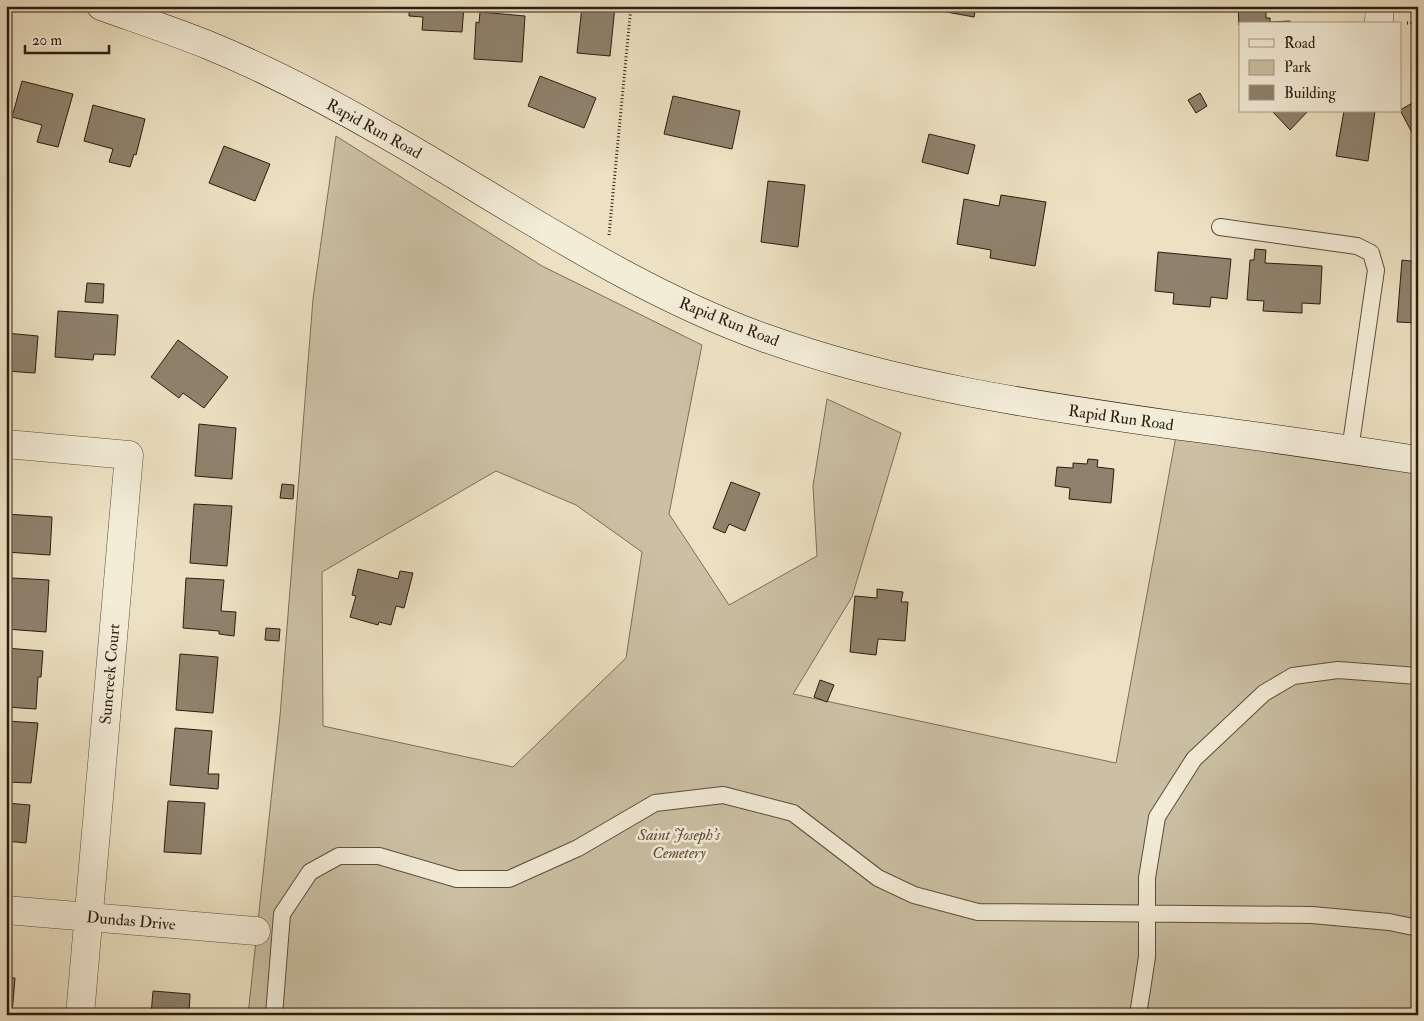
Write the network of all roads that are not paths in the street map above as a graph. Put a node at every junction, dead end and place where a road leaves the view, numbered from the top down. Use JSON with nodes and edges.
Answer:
{"nodes":[{"id":1,"x":101,"y":6,"type":"edge"},
{"id":2,"x":1220,"y":227,"type":"dead end"},
{"id":3,"x":6,"y":444,"type":"edge"},
{"id":4,"x":1350,"y":450,"type":"junction"},
{"id":5,"x":1418,"y":460,"type":"edge"},
{"id":6,"x":1418,"y":676,"type":"edge"},
{"id":7,"x":6,"y":910,"type":"edge"},
{"id":8,"x":1149,"y":913,"type":"junction"},
{"id":9,"x":90,"y":918,"type":"junction"},
{"id":10,"x":1418,"y":928,"type":"edge"},
{"id":11,"x":256,"y":931,"type":"dead end"},
{"id":12,"x":80,"y":1015,"type":"edge"},
{"id":13,"x":274,"y":1015,"type":"edge"},
{"id":14,"x":1138,"y":1015,"type":"edge"}],
"edges":[{"from":1,"to":4,"type":"street","name":"Rapid Run Road"},
{"from":2,"to":4,"type":"lane"},
{"from":3,"to":9,"type":"street","name":"Suncreek Court"},
{"from":4,"to":5,"type":"street","name":"Rapid Run Road"},
{"from":6,"to":8,"type":"lane"},
{"from":7,"to":9,"type":"street","name":"Dundas Drive"},
{"from":8,"to":10,"type":"lane"},
{"from":8,"to":13,"type":"lane"},
{"from":8,"to":14,"type":"lane"},
{"from":9,"to":11,"type":"street","name":"Dundas Drive"},
{"from":9,"to":12,"type":"street","name":"Suncreek Court"}]}
